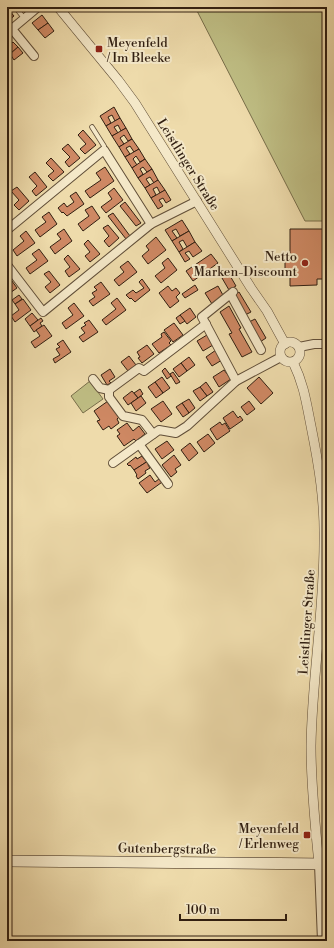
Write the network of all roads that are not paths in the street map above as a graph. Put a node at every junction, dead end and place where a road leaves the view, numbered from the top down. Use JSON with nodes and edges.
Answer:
{"nodes":[{"id":1,"x":17,"y":7,"type":"edge"},
{"id":2,"x":38,"y":7,"type":"edge"},
{"id":3,"x":58,"y":7,"type":"edge"},
{"id":4,"x":24,"y":18,"type":"junction"},
{"id":5,"x":9,"y":31,"type":"edge"},
{"id":6,"x":34,"y":56,"type":"dead end"},
{"id":7,"x":92,"y":127,"type":"dead end"},
{"id":8,"x":104,"y":150,"type":"junction"},
{"id":9,"x":197,"y":201,"type":"junction"},
{"id":10,"x":151,"y":224,"type":"junction"},
{"id":11,"x":7,"y":230,"type":"edge"},
{"id":12,"x":7,"y":265,"type":"edge"},
{"id":13,"x":326,"y":289,"type":"dead end"},
{"id":14,"x":206,"y":324,"type":"junction"},
{"id":15,"x":285,"y":344,"type":"junction"},
{"id":16,"x":326,"y":344,"type":"edge"},
{"id":17,"x":299,"y":348,"type":"junction"},
{"id":18,"x":262,"y":350,"type":"dead end"},
{"id":19,"x":281,"y":357,"type":"junction"},
{"id":20,"x":293,"y":362,"type":"junction"},
{"id":21,"x":93,"y":379,"type":"dead end"},
{"id":22,"x":236,"y":381,"type":"junction"},
{"id":23,"x":109,"y":390,"type":"junction"},
{"id":24,"x":153,"y":434,"type":"junction"},
{"id":25,"x":139,"y":444,"type":"junction"},
{"id":26,"x":113,"y":463,"type":"dead end"},
{"id":27,"x":168,"y":484,"type":"dead end"},
{"id":28,"x":7,"y":861,"type":"edge"},
{"id":29,"x":323,"y":864,"type":"edge"},
{"id":30,"x":322,"y":941,"type":"edge"}],
"edges":[{"from":1,"to":4,"type":"lane"},
{"from":2,"to":4,"type":"street"},
{"from":3,"to":9,"type":"street","name":"Leistlinger Straße"},
{"from":4,"to":5,"type":"street"},
{"from":5,"to":6,"type":"street"},
{"from":7,"to":8,"type":"lane"},
{"from":8,"to":10,"type":"street"},
{"from":8,"to":11,"type":"street"},
{"from":9,"to":10,"type":"street"},
{"from":9,"to":15,"type":"street","name":"Leistlinger Straße"},
{"from":10,"to":12,"type":"street"},
{"from":13,"to":16,"type":"lane"},
{"from":14,"to":18,"type":"street"},
{"from":14,"to":22,"type":"street"},
{"from":14,"to":23,"type":"street"},
{"from":15,"to":17,"type":"street"},
{"from":15,"to":19,"type":"street"},
{"from":16,"to":17,"type":"street"},
{"from":17,"to":20,"type":"street"},
{"from":19,"to":20,"type":"street"},
{"from":19,"to":22,"type":"street"},
{"from":20,"to":29,"type":"street","name":"Leistlinger Straße"},
{"from":21,"to":23,"type":"street"},
{"from":22,"to":24,"type":"street"},
{"from":23,"to":24,"type":"street"},
{"from":24,"to":25,"type":"street"},
{"from":25,"to":26,"type":"street"},
{"from":25,"to":27,"type":"street"},
{"from":28,"to":29,"type":"main road","name":"Gutenbergstraße"},
{"from":29,"to":30,"type":"street"}]}
